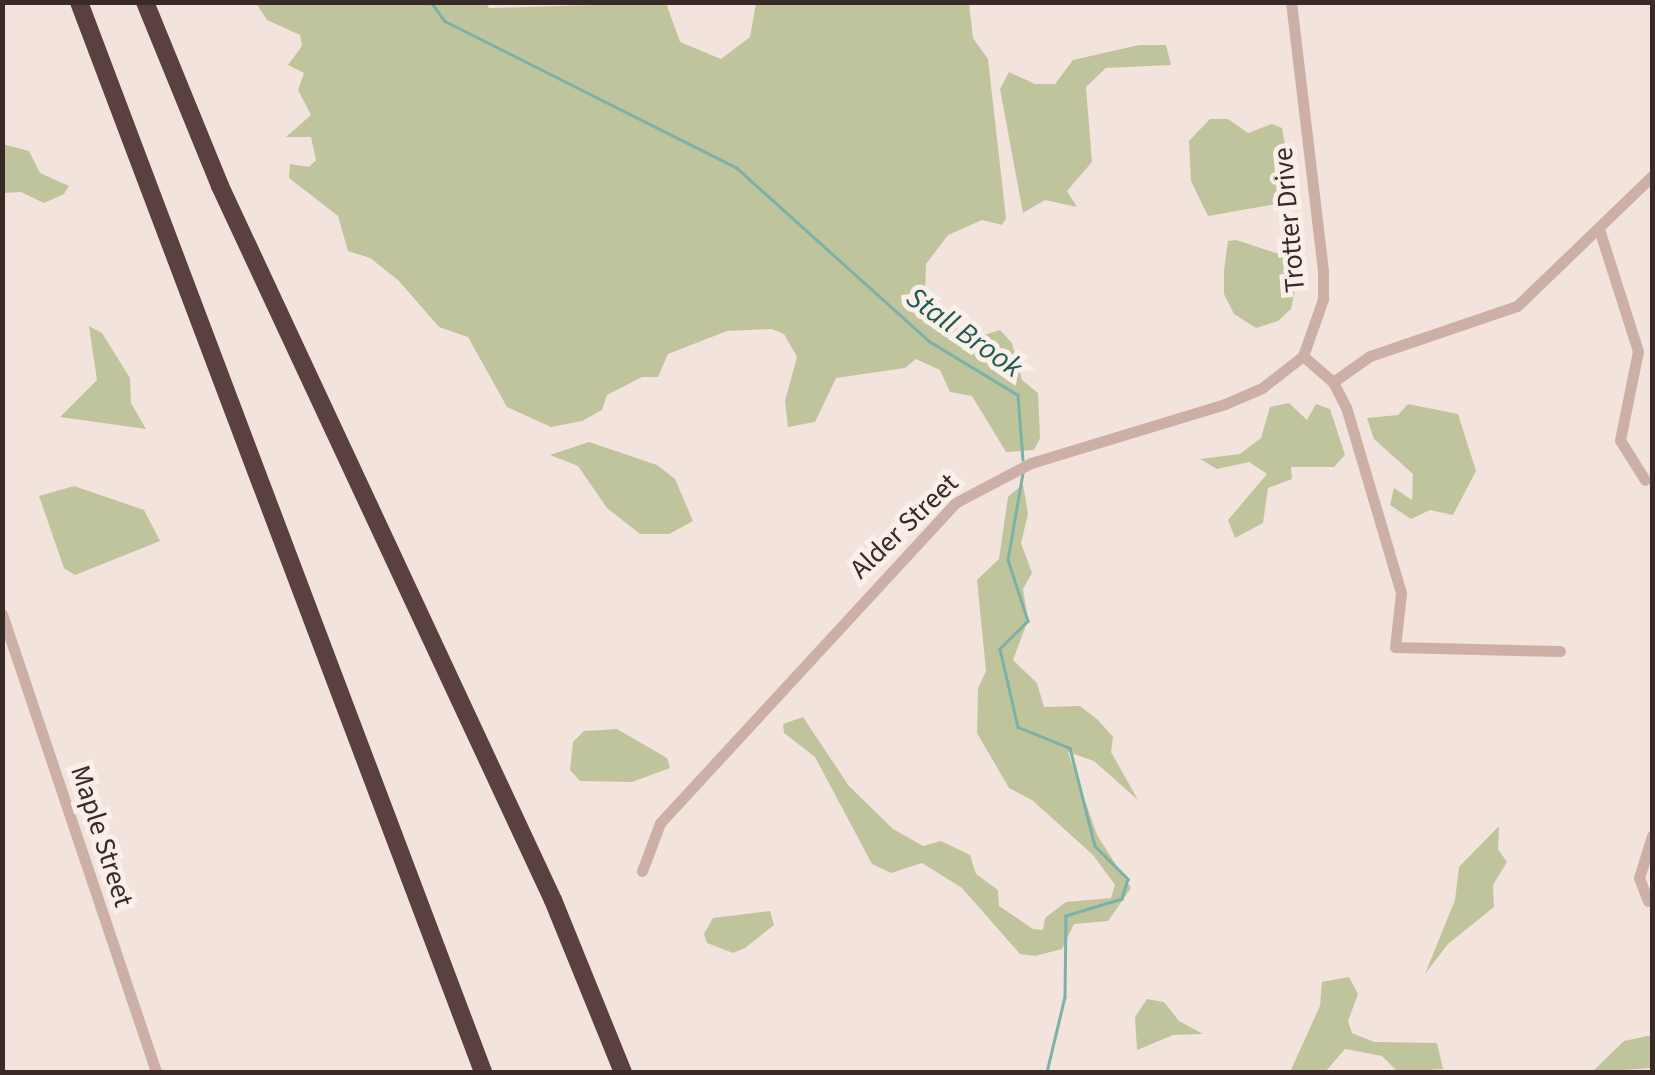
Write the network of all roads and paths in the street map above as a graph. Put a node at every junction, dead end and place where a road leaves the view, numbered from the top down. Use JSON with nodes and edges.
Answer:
{"nodes":[{"id":1,"x":78,"y":2,"type":"edge"},
{"id":2,"x":145,"y":2,"type":"edge"},
{"id":3,"x":1291,"y":2,"type":"edge"},
{"id":4,"x":1652,"y":176,"type":"edge"},
{"id":5,"x":1599,"y":230,"type":"junction"},
{"id":6,"x":1304,"y":356,"type":"junction"},
{"id":7,"x":1333,"y":382,"type":"junction"},
{"id":8,"x":1645,"y":480,"type":"dead end"},
{"id":9,"x":2,"y":614,"type":"edge"},
{"id":10,"x":1560,"y":652,"type":"dead end"},
{"id":11,"x":1652,"y":836,"type":"edge"},
{"id":12,"x":642,"y":871,"type":"dead end"},
{"id":13,"x":1648,"y":902,"type":"dead end"},
{"id":14,"x":156,"y":1072,"type":"edge"},
{"id":15,"x":483,"y":1072,"type":"edge"},
{"id":16,"x":624,"y":1072,"type":"edge"}],
"edges":[{"from":1,"to":15,"type":"highway"},
{"from":2,"to":16,"type":"highway"},
{"from":3,"to":6,"type":"street","name":"Trotter Drive"},
{"from":4,"to":5,"type":"street"},
{"from":5,"to":7,"type":"street"},
{"from":5,"to":8,"type":"street"},
{"from":6,"to":7,"type":"street"},
{"from":6,"to":12,"type":"street","name":"Alder Street"},
{"from":7,"to":10,"type":"street"},
{"from":9,"to":14,"type":"street","name":"Maple Street"},
{"from":11,"to":13,"type":"street"}]}
